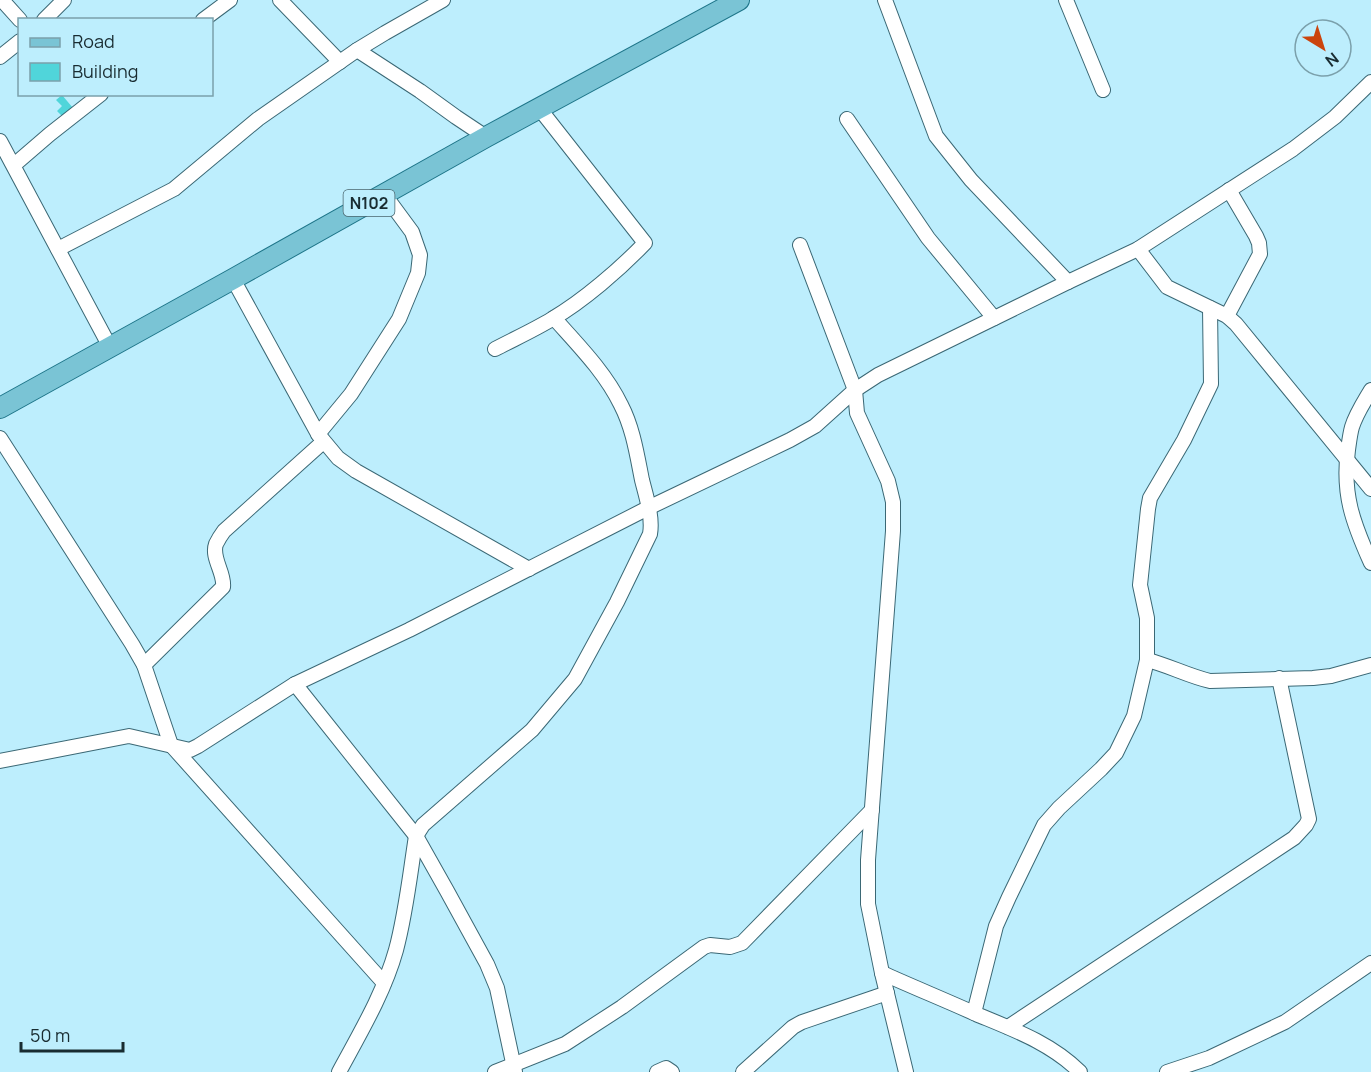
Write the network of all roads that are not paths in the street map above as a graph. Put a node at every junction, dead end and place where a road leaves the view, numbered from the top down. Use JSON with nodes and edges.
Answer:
{"nodes":[{"id":1,"x":2,"y":0,"type":"edge"},
{"id":2,"x":64,"y":0,"type":"edge"},
{"id":3,"x":230,"y":0,"type":"edge"},
{"id":4,"x":280,"y":0,"type":"edge"},
{"id":5,"x":443,"y":0,"type":"edge"},
{"id":6,"x":738,"y":0,"type":"edge"},
{"id":7,"x":885,"y":0,"type":"edge"},
{"id":8,"x":1066,"y":0,"type":"edge"},
{"id":9,"x":18,"y":18,"type":"edge"},
{"id":10,"x":46,"y":18,"type":"edge"},
{"id":11,"x":206,"y":18,"type":"edge"},
{"id":12,"x":18,"y":43,"type":"edge"},
{"id":13,"x":357,"y":50,"type":"junction"},
{"id":14,"x":0,"y":57,"type":"edge"},
{"id":15,"x":340,"y":62,"type":"junction"},
{"id":16,"x":1371,"y":82,"type":"edge"},
{"id":17,"x":1103,"y":90,"type":"dead end"},
{"id":18,"x":98,"y":96,"type":"edge"},
{"id":19,"x":538,"y":108,"type":"junction"},
{"id":20,"x":848,"y":119,"type":"dead end"},
{"id":21,"x":486,"y":137,"type":"junction"},
{"id":22,"x":0,"y":141,"type":"edge"},
{"id":23,"x":14,"y":165,"type":"junction"},
{"id":24,"x":1229,"y":190,"type":"junction"},
{"id":25,"x":384,"y":194,"type":"junction"},
{"id":26,"x":800,"y":245,"type":"dead end"},
{"id":27,"x":58,"y":249,"type":"junction"},
{"id":28,"x":1138,"y":249,"type":"junction"},
{"id":29,"x":234,"y":279,"type":"junction"},
{"id":30,"x":1068,"y":282,"type":"junction"},
{"id":31,"x":1210,"y":308,"type":"junction"},
{"id":32,"x":1227,"y":316,"type":"junction"},
{"id":33,"x":554,"y":318,"type":"junction"},
{"id":34,"x":994,"y":318,"type":"junction"},
{"id":35,"x":110,"y":347,"type":"junction"},
{"id":36,"x":495,"y":349,"type":"dead end"},
{"id":37,"x":855,"y":390,"type":"junction"},
{"id":38,"x":1371,"y":390,"type":"edge"},
{"id":39,"x":0,"y":408,"type":"edge"},
{"id":40,"x":0,"y":438,"type":"edge"},
{"id":41,"x":320,"y":438,"type":"junction"},
{"id":42,"x":1347,"y":459,"type":"junction"},
{"id":43,"x":1371,"y":489,"type":"edge"},
{"id":44,"x":648,"y":508,"type":"junction"},
{"id":45,"x":1371,"y":563,"type":"edge"},
{"id":46,"x":529,"y":569,"type":"junction"},
{"id":47,"x":1147,"y":660,"type":"junction"},
{"id":48,"x":144,"y":665,"type":"junction"},
{"id":49,"x":1371,"y":665,"type":"edge"},
{"id":50,"x":1279,"y":678,"type":"junction"},
{"id":51,"x":295,"y":684,"type":"junction"},
{"id":52,"x":171,"y":745,"type":"junction"},
{"id":53,"x":0,"y":761,"type":"edge"},
{"id":54,"x":872,"y":810,"type":"junction"},
{"id":55,"x":416,"y":836,"type":"junction"},
{"id":56,"x":1371,"y":963,"type":"edge"},
{"id":57,"x":882,"y":973,"type":"junction"},
{"id":58,"x":384,"y":983,"type":"junction"},
{"id":59,"x":887,"y":993,"type":"junction"},
{"id":60,"x":974,"y":1013,"type":"junction"},
{"id":61,"x":1008,"y":1027,"type":"junction"},
{"id":62,"x":514,"y":1069,"type":"edge"},
{"id":63,"x":339,"y":1072,"type":"edge"},
{"id":64,"x":495,"y":1072,"type":"edge"},
{"id":65,"x":657,"y":1072,"type":"edge"},
{"id":66,"x":672,"y":1072,"type":"edge"},
{"id":67,"x":743,"y":1072,"type":"edge"},
{"id":68,"x":906,"y":1072,"type":"edge"},
{"id":69,"x":1080,"y":1072,"type":"edge"},
{"id":70,"x":1167,"y":1072,"type":"edge"}],
"edges":[{"from":1,"to":9,"type":"street"},
{"from":2,"to":10,"type":"street"},
{"from":3,"to":11,"type":"street"},
{"from":4,"to":15,"type":"street"},
{"from":5,"to":13,"type":"street"},
{"from":6,"to":19,"type":"main road","number":"N102"},
{"from":7,"to":30,"type":"street"},
{"from":8,"to":17,"type":"street"},
{"from":12,"to":14,"type":"street"},
{"from":13,"to":15,"type":"street"},
{"from":13,"to":21,"type":"street"},
{"from":15,"to":27,"type":"street"},
{"from":16,"to":24,"type":"street"},
{"from":18,"to":23,"type":"street"},
{"from":19,"to":21,"type":"main road","number":"N102"},
{"from":19,"to":33,"type":"street"},
{"from":20,"to":34,"type":"street"},
{"from":21,"to":25,"type":"main road","number":"N102"},
{"from":22,"to":23,"type":"street"},
{"from":23,"to":27,"type":"street"},
{"from":24,"to":28,"type":"street"},
{"from":24,"to":32,"type":"street"},
{"from":25,"to":29,"type":"main road","number":"N102"},
{"from":25,"to":41,"type":"street"},
{"from":26,"to":37,"type":"street"},
{"from":27,"to":35,"type":"street"},
{"from":28,"to":30,"type":"street"},
{"from":28,"to":31,"type":"street"},
{"from":29,"to":35,"type":"main road","number":"N102"},
{"from":29,"to":41,"type":"street"},
{"from":30,"to":34,"type":"street"},
{"from":31,"to":32,"type":"street"},
{"from":31,"to":47,"type":"street"},
{"from":32,"to":42,"type":"street"},
{"from":33,"to":36,"type":"street"},
{"from":33,"to":44,"type":"street"},
{"from":34,"to":37,"type":"street"},
{"from":35,"to":39,"type":"main road","number":"N102"},
{"from":37,"to":44,"type":"street"},
{"from":37,"to":54,"type":"street"},
{"from":38,"to":42,"type":"street"},
{"from":40,"to":48,"type":"street"},
{"from":41,"to":46,"type":"street"},
{"from":41,"to":48,"type":"street"},
{"from":42,"to":43,"type":"street"},
{"from":42,"to":45,"type":"street"},
{"from":44,"to":46,"type":"street"},
{"from":44,"to":55,"type":"street"},
{"from":46,"to":51,"type":"street"},
{"from":47,"to":50,"type":"street"},
{"from":47,"to":60,"type":"street"},
{"from":48,"to":52,"type":"street"},
{"from":49,"to":50,"type":"street"},
{"from":50,"to":61,"type":"street"},
{"from":51,"to":52,"type":"street"},
{"from":51,"to":55,"type":"street"},
{"from":52,"to":53,"type":"street"},
{"from":52,"to":58,"type":"street"},
{"from":54,"to":57,"type":"street"},
{"from":54,"to":62,"type":"street"},
{"from":55,"to":58,"type":"street"},
{"from":55,"to":62,"type":"street"},
{"from":56,"to":70,"type":"street"},
{"from":57,"to":59,"type":"street"},
{"from":57,"to":60,"type":"street"},
{"from":58,"to":63,"type":"street"},
{"from":59,"to":67,"type":"street"},
{"from":59,"to":68,"type":"street"},
{"from":60,"to":61,"type":"street"},
{"from":61,"to":69,"type":"street"},
{"from":62,"to":64,"type":"street"},
{"from":65,"to":66,"type":"street"}]}
